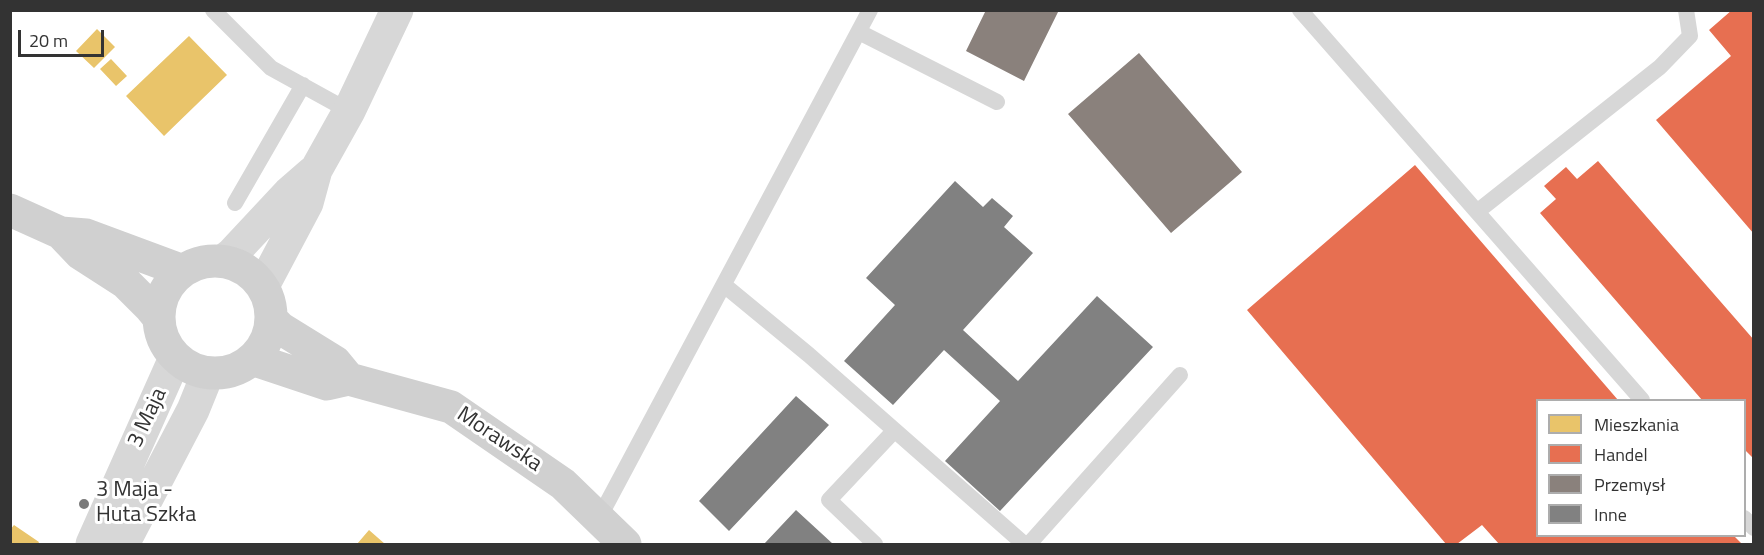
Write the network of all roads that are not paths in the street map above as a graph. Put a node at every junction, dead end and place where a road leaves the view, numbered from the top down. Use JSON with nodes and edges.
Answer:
{"nodes":[{"id":1,"x":213,"y":10,"type":"edge"},
{"id":2,"x":397,"y":10,"type":"edge"},
{"id":3,"x":870,"y":10,"type":"edge"},
{"id":4,"x":1300,"y":10,"type":"edge"},
{"id":5,"x":1686,"y":10,"type":"edge"},
{"id":6,"x":859,"y":32,"type":"junction"},
{"id":7,"x":303,"y":85,"type":"junction"},
{"id":8,"x":997,"y":102,"type":"dead end"},
{"id":9,"x":349,"y":111,"type":"junction"},
{"id":10,"x":316,"y":170,"type":"junction"},
{"id":11,"x":235,"y":203,"type":"dead end"},
{"id":12,"x":10,"y":210,"type":"edge"},
{"id":13,"x":1478,"y":211,"type":"junction"},
{"id":14,"x":61,"y":233,"type":"junction"},
{"id":15,"x":223,"y":261,"type":"junction"},
{"id":16,"x":183,"y":271,"type":"junction"},
{"id":17,"x":724,"y":285,"type":"junction"},
{"id":18,"x":263,"y":286,"type":"junction"},
{"id":19,"x":159,"y":318,"type":"junction"},
{"id":20,"x":272,"y":320,"type":"junction"},
{"id":21,"x":175,"y":358,"type":"junction"},
{"id":22,"x":252,"y":359,"type":"junction"},
{"id":23,"x":208,"y":373,"type":"junction"},
{"id":24,"x":1180,"y":375,"type":"dead end"},
{"id":25,"x":349,"y":379,"type":"junction"},
{"id":26,"x":1641,"y":399,"type":"edge"},
{"id":27,"x":894,"y":431,"type":"junction"},
{"id":28,"x":598,"y":520,"type":"junction"},
{"id":29,"x":92,"y":544,"type":"edge"},
{"id":30,"x":123,"y":544,"type":"edge"},
{"id":31,"x":625,"y":544,"type":"edge"},
{"id":32,"x":875,"y":544,"type":"edge"},
{"id":33,"x":1024,"y":544,"type":"edge"},
{"id":34,"x":1029,"y":544,"type":"edge"}],
"edges":[{"from":1,"to":7,"type":"lane"},
{"from":2,"to":9,"type":"street"},
{"from":3,"to":6,"type":"lane"},
{"from":4,"to":13,"type":"lane"},
{"from":5,"to":13,"type":"lane"},
{"from":6,"to":8,"type":"lane"},
{"from":6,"to":17,"type":"lane"},
{"from":7,"to":9,"type":"lane"},
{"from":7,"to":11,"type":"lane"},
{"from":9,"to":10,"type":"street"},
{"from":10,"to":15,"type":"street"},
{"from":10,"to":18,"type":"street"},
{"from":12,"to":14,"type":"main road"},
{"from":13,"to":26,"type":"lane"},
{"from":14,"to":16,"type":"main road"},
{"from":14,"to":19,"type":"main road"},
{"from":15,"to":16,"type":"main road"},
{"from":15,"to":18,"type":"main road"},
{"from":16,"to":19,"type":"main road"},
{"from":17,"to":27,"type":"lane"},
{"from":17,"to":28,"type":"lane"},
{"from":18,"to":20,"type":"main road"},
{"from":19,"to":21,"type":"main road"},
{"from":20,"to":22,"type":"main road"},
{"from":20,"to":25,"type":"main road"},
{"from":21,"to":23,"type":"main road"},
{"from":21,"to":29,"type":"street","name":"3 Maja"},
{"from":22,"to":23,"type":"main road"},
{"from":22,"to":25,"type":"main road","name":"Morawska"},
{"from":23,"to":30,"type":"street","name":"3 Maja"},
{"from":24,"to":34,"type":"lane"},
{"from":25,"to":28,"type":"main road","name":"Morawska"},
{"from":27,"to":32,"type":"lane"},
{"from":27,"to":33,"type":"lane"},
{"from":28,"to":31,"type":"main road","name":"Morawska"}]}
